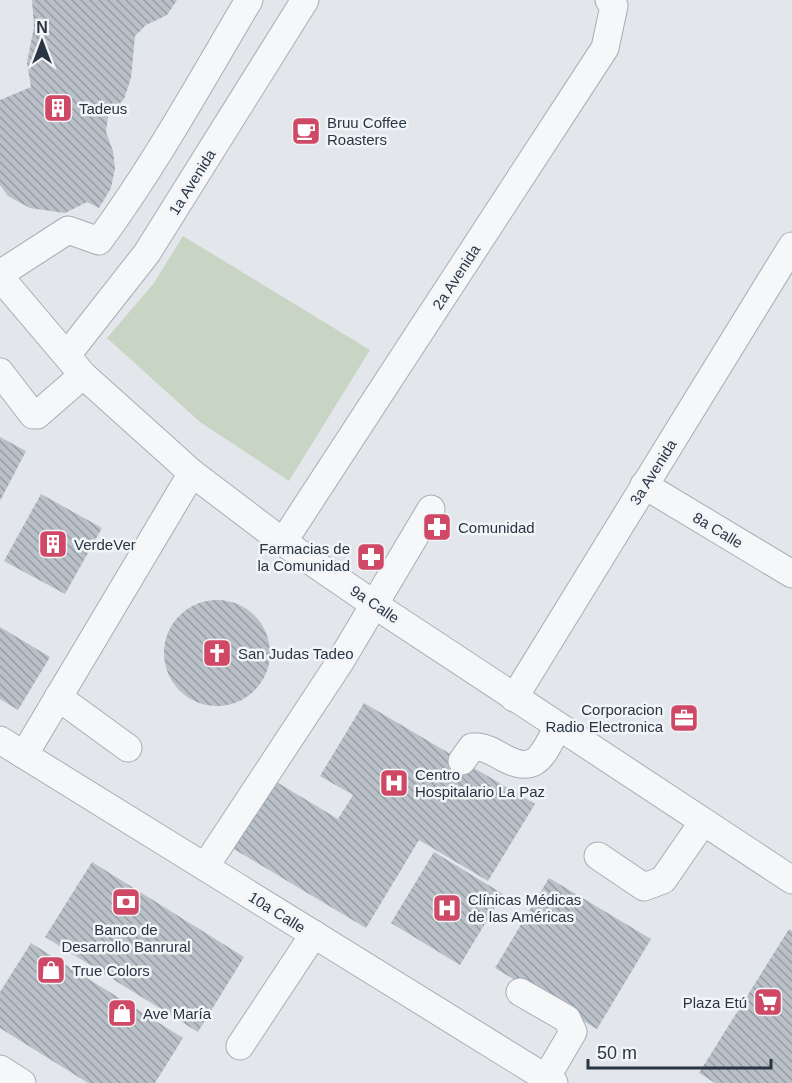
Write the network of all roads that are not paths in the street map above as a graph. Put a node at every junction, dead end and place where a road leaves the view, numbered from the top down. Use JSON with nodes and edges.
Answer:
{"nodes":[{"id":1,"x":249,"y":0,"type":"edge"},
{"id":2,"x":305,"y":0,"type":"edge"},
{"id":3,"x":611,"y":3,"type":"edge"},
{"id":4,"x":792,"y":246,"type":"edge"},
{"id":5,"x":0,"y":275,"type":"edge"},
{"id":6,"x":75,"y":365,"type":"junction"},
{"id":7,"x":0,"y":372,"type":"edge"},
{"id":8,"x":192,"y":473,"type":"junction"},
{"id":9,"x":644,"y":485,"type":"junction"},
{"id":10,"x":431,"y":509,"type":"dead end"},
{"id":11,"x":283,"y":542,"type":"junction"},
{"id":12,"x":792,"y":574,"type":"edge"},
{"id":13,"x":375,"y":605,"type":"junction"},
{"id":14,"x":58,"y":697,"type":"junction"},
{"id":15,"x":514,"y":698,"type":"junction"},
{"id":16,"x":558,"y":727,"type":"junction"},
{"id":17,"x":0,"y":740,"type":"edge"},
{"id":18,"x":128,"y":748,"type":"dead end"},
{"id":19,"x":24,"y":755,"type":"junction"},
{"id":20,"x":462,"y":761,"type":"dead end"},
{"id":21,"x":703,"y":822,"type":"junction"},
{"id":22,"x":598,"y":856,"type":"dead end"},
{"id":23,"x":206,"y":867,"type":"junction"},
{"id":24,"x":792,"y":880,"type":"edge"},
{"id":25,"x":314,"y":934,"type":"junction"},
{"id":26,"x":520,"y":992,"type":"dead end"},
{"id":27,"x":240,"y":1046,"type":"dead end"},
{"id":28,"x":0,"y":1069,"type":"edge"},
{"id":29,"x":550,"y":1080,"type":"edge"},
{"id":30,"x":22,"y":1083,"type":"edge"}],
"edges":[{"from":1,"to":5,"type":"street"},
{"from":2,"to":6,"type":"street","name":"1a Avenida"},
{"from":3,"to":11,"type":"street","name":"2a Avenida"},
{"from":4,"to":9,"type":"street","name":"3a Avenida"},
{"from":5,"to":6,"type":"street","name":"9a Calle"},
{"from":6,"to":7,"type":"street","name":"1a Avenida"},
{"from":6,"to":8,"type":"street","name":"9a Calle"},
{"from":8,"to":11,"type":"street","name":"9a Calle"},
{"from":8,"to":14,"type":"street"},
{"from":9,"to":12,"type":"street","name":"8a Calle"},
{"from":9,"to":15,"type":"street","name":"3a Avenida"},
{"from":10,"to":13,"type":"street"},
{"from":11,"to":13,"type":"street","name":"9a Calle"},
{"from":13,"to":15,"type":"street","name":"9a Calle"},
{"from":13,"to":23,"type":"street"},
{"from":14,"to":18,"type":"street"},
{"from":14,"to":19,"type":"street"},
{"from":15,"to":16,"type":"street","name":"9a Calle"},
{"from":16,"to":20,"type":"street"},
{"from":16,"to":21,"type":"street","name":"9a Calle"},
{"from":17,"to":19,"type":"street","name":"10a Calle"},
{"from":19,"to":23,"type":"street","name":"10a Calle"},
{"from":21,"to":22,"type":"street"},
{"from":21,"to":24,"type":"street","name":"9a Calle"},
{"from":23,"to":25,"type":"street","name":"10a Calle"},
{"from":25,"to":27,"type":"street"},
{"from":25,"to":29,"type":"street","name":"10a Calle"},
{"from":26,"to":29,"type":"street"},
{"from":28,"to":30,"type":"street"}]}
